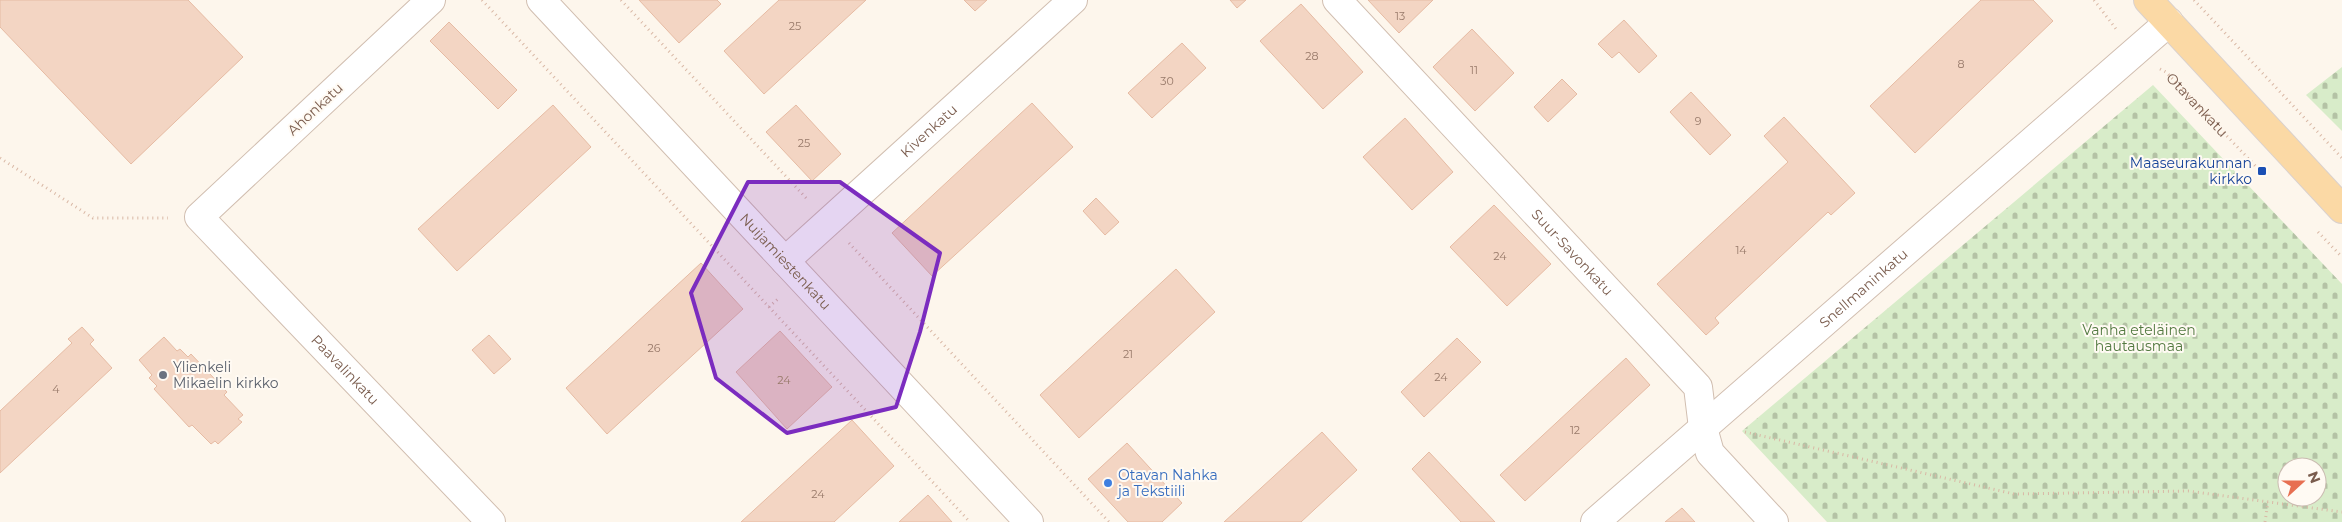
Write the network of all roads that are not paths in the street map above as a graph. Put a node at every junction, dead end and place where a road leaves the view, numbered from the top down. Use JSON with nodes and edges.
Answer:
{"nodes":[{"id":1,"x":431,"y":0,"type":"edge"},
{"id":2,"x":541,"y":0,"type":"edge"},
{"id":3,"x":1073,"y":0,"type":"edge"},
{"id":4,"x":1337,"y":0,"type":"edge"},
{"id":5,"x":2148,"y":0,"type":"edge"},
{"id":6,"x":2168,"y":22,"type":"junction"},
{"id":7,"x":2342,"y":209,"type":"edge"},
{"id":8,"x":199,"y":218,"type":"joint"},
{"id":9,"x":785,"y":261,"type":"junction"},
{"id":10,"x":1703,"y":428,"type":"junction"},
{"id":11,"x":491,"y":522,"type":"edge"},
{"id":12,"x":1028,"y":522,"type":"edge"},
{"id":13,"x":1595,"y":522,"type":"edge"},
{"id":14,"x":1774,"y":522,"type":"edge"}],
"edges":[{"from":1,"to":8,"type":"street","name":"Ahonkatu"},
{"from":2,"to":9,"type":"street","name":"Nuijamiestenkatu"},
{"from":3,"to":9,"type":"street","name":"Kivenkatu"},
{"from":4,"to":10,"type":"street","name":"Suur-Savonkatu"},
{"from":5,"to":6,"type":"main road"},
{"from":6,"to":7,"type":"main road"},
{"from":6,"to":10,"type":"street","name":"Snellmaninkatu"},
{"from":8,"to":11,"type":"street","name":"Paavalinkatu"},
{"from":9,"to":12,"type":"street","name":"Nuijamiestenkatu"},
{"from":10,"to":13,"type":"street","name":"Snellmaninkatu"},
{"from":10,"to":14,"type":"street","name":"Suur-Savonkatu"}]}
